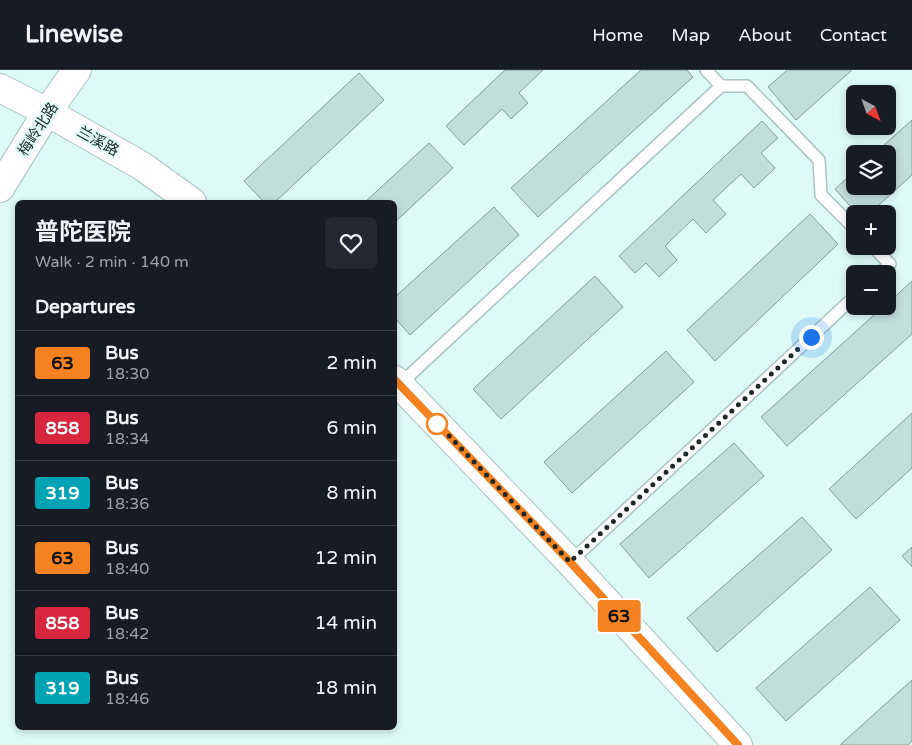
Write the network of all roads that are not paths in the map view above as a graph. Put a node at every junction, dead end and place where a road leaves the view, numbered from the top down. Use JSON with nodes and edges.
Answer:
{"nodes":[{"id":1,"x":77,"y":70,"type":"edge"},
{"id":2,"x":706,"y":70,"type":"edge"},
{"id":3,"x":721,"y":86,"type":"junction"},
{"id":4,"x":0,"y":88,"type":"edge"},
{"id":5,"x":47,"y":112,"type":"junction"},
{"id":6,"x":0,"y":188,"type":"edge"},
{"id":7,"x":189,"y":200,"type":"edge"},
{"id":8,"x":846,"y":220,"type":"edge"},
{"id":9,"x":881,"y":255,"type":"edge"},
{"id":10,"x":889,"y":265,"type":"edge"},
{"id":11,"x":846,"y":304,"type":"edge"},
{"id":12,"x":397,"y":383,"type":"edge"},
{"id":13,"x":570,"y":562,"type":"junction"},
{"id":14,"x":738,"y":745,"type":"edge"}],
"edges":[{"from":1,"to":5,"type":"street","name":"梅岭北路"},
{"from":2,"to":3,"type":"lane"},
{"from":3,"to":8,"type":"lane"},
{"from":3,"to":12,"type":"lane"},
{"from":4,"to":5,"type":"street","name":"兰溪路"},
{"from":5,"to":6,"type":"street","name":"梅岭北路"},
{"from":5,"to":7,"type":"street","name":"兰溪路"},
{"from":9,"to":10,"type":"lane"},
{"from":11,"to":13,"type":"lane"},
{"from":12,"to":13,"type":"street"},
{"from":13,"to":14,"type":"street"}]}
